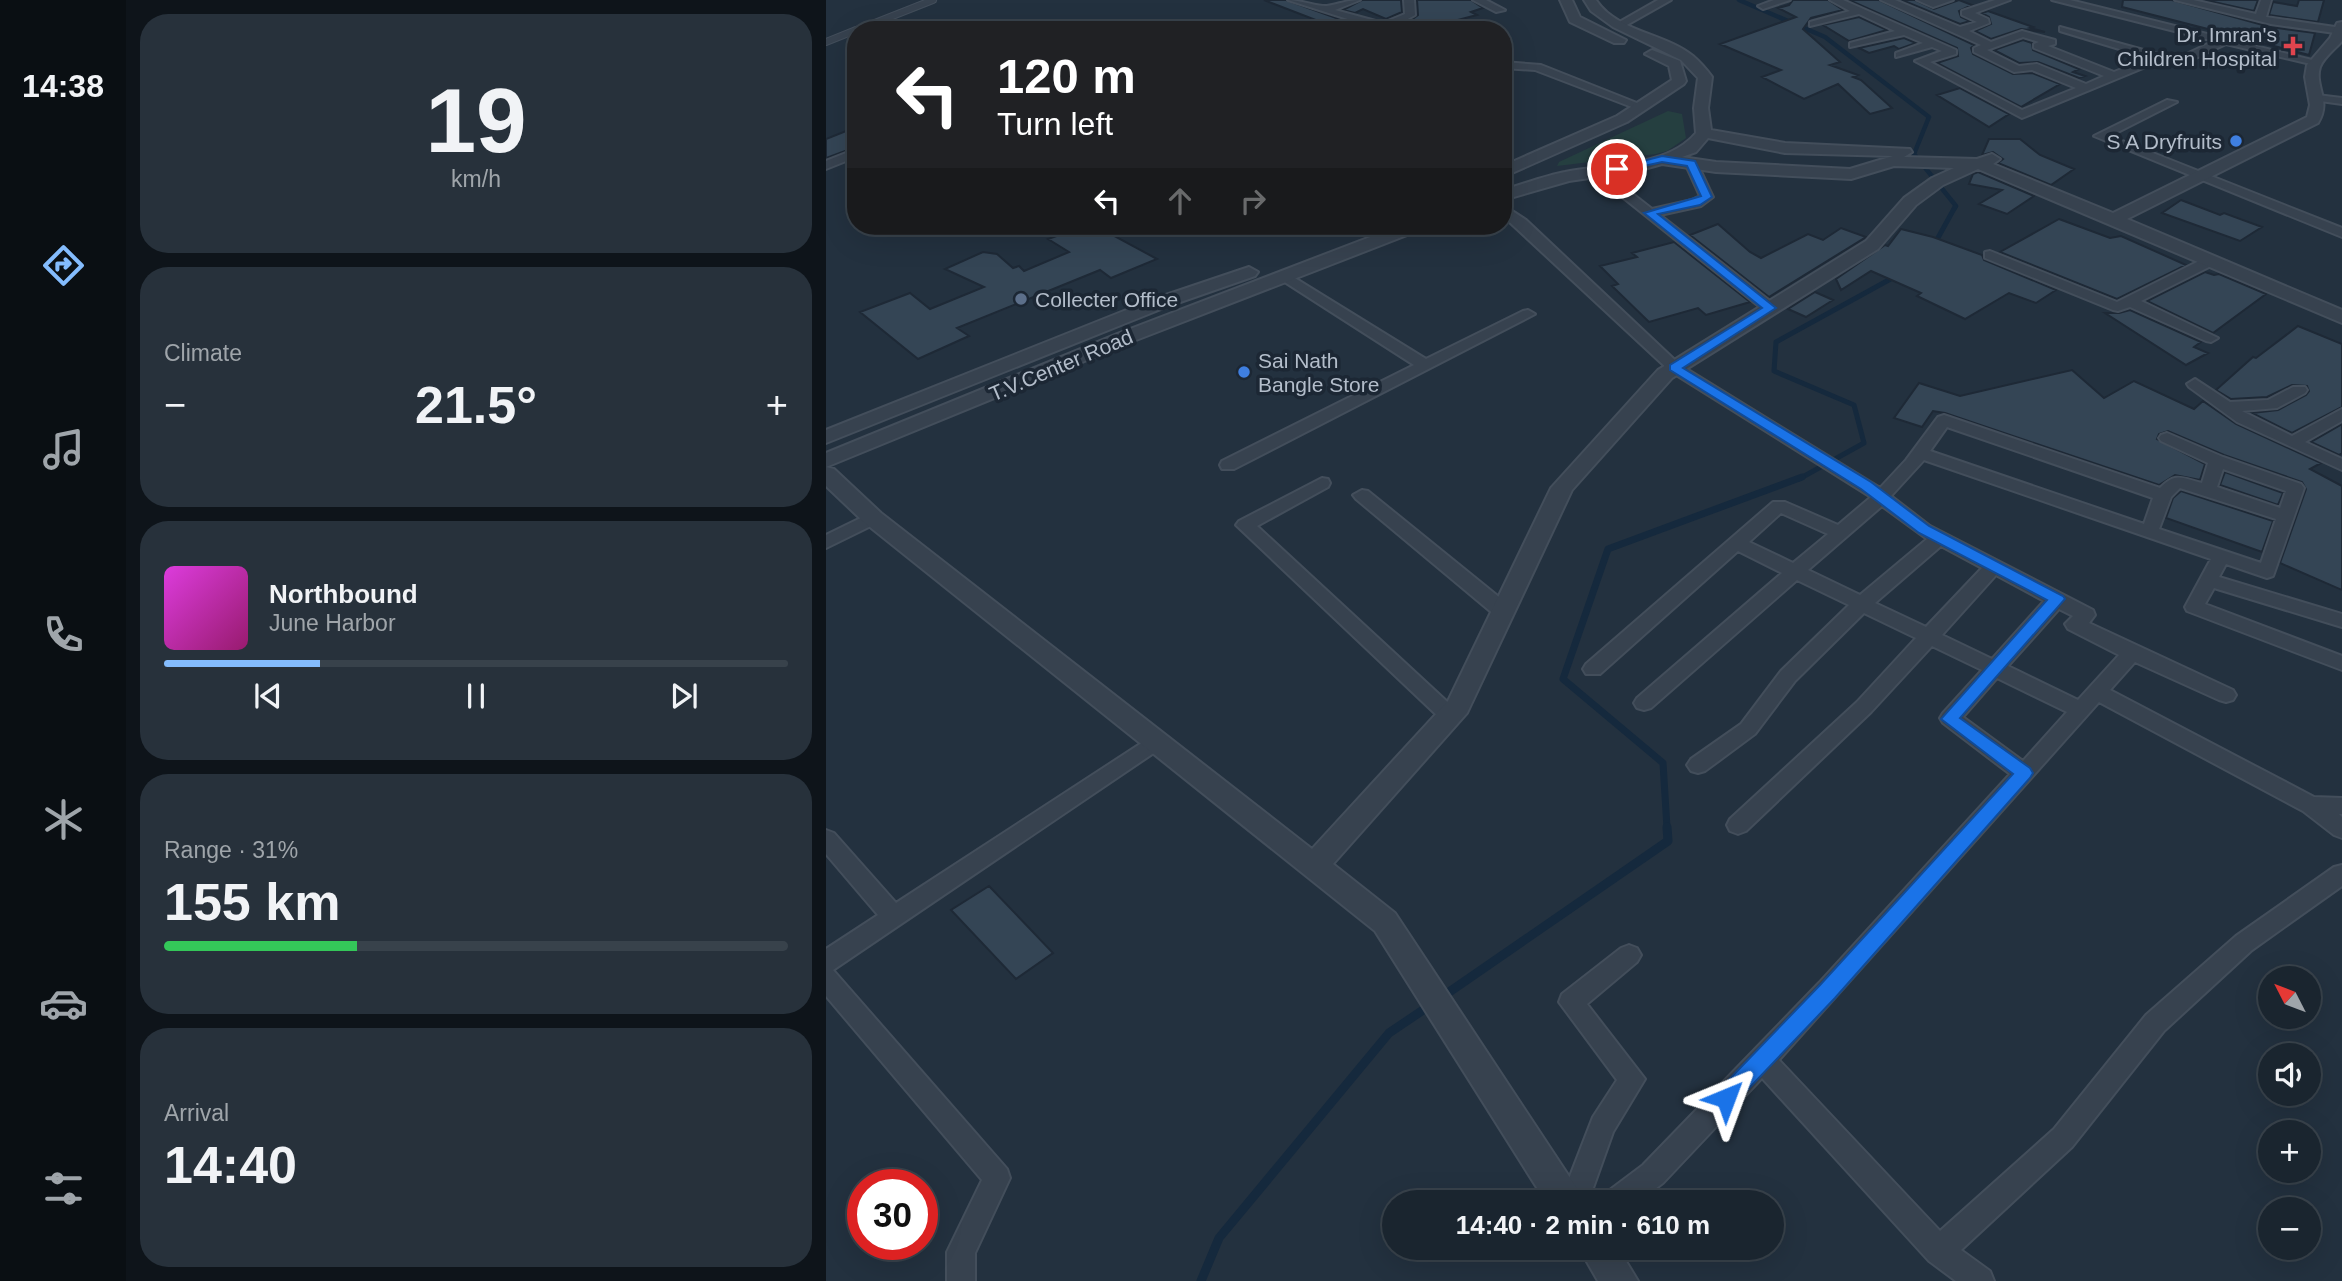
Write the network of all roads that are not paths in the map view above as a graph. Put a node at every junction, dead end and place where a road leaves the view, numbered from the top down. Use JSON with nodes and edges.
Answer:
{"nodes":[{"id":1,"x":933,"y":0,"type":"edge"},
{"id":2,"x":1293,"y":0,"type":"edge"},
{"id":3,"x":1355,"y":0,"type":"edge"},
{"id":4,"x":1409,"y":0,"type":"edge"},
{"id":5,"x":1478,"y":0,"type":"edge"},
{"id":6,"x":1566,"y":0,"type":"edge"},
{"id":7,"x":1590,"y":0,"type":"edge"},
{"id":8,"x":1666,"y":0,"type":"edge"},
{"id":9,"x":1784,"y":0,"type":"edge"},
{"id":10,"x":1835,"y":0,"type":"edge"},
{"id":11,"x":1886,"y":0,"type":"edge"},
{"id":12,"x":1922,"y":0,"type":"edge"},
{"id":13,"x":1948,"y":0,"type":"edge"},
{"id":14,"x":2004,"y":0,"type":"edge"},
{"id":15,"x":2057,"y":0,"type":"edge"},
{"id":16,"x":2266,"y":0,"type":"edge"},
{"id":17,"x":2187,"y":1,"type":"edge"},
{"id":18,"x":1763,"y":6,"type":"dead end"},
{"id":19,"x":1902,"y":6,"type":"junction"},
{"id":20,"x":1325,"y":10,"type":"junction"},
{"id":21,"x":1500,"y":10,"type":"dead end"},
{"id":22,"x":2099,"y":10,"type":"junction"},
{"id":23,"x":1860,"y":11,"type":"junction"},
{"id":24,"x":2087,"y":16,"type":"dead end"},
{"id":25,"x":2260,"y":18,"type":"junction"},
{"id":26,"x":879,"y":21,"type":"edge"},
{"id":27,"x":1363,"y":21,"type":"edge"},
{"id":28,"x":1396,"y":21,"type":"edge"},
{"id":29,"x":2076,"y":23,"type":"dead end"},
{"id":30,"x":1621,"y":24,"type":"junction"},
{"id":31,"x":1814,"y":24,"type":"dead end"},
{"id":32,"x":2064,"y":29,"type":"junction"},
{"id":33,"x":1961,"y":30,"type":"junction"},
{"id":34,"x":1906,"y":31,"type":"junction"},
{"id":35,"x":847,"y":34,"type":"edge"},
{"id":36,"x":2340,"y":35,"type":"edge"},
{"id":37,"x":2225,"y":40,"type":"junction"},
{"id":38,"x":826,"y":42,"type":"edge"},
{"id":39,"x":2040,"y":42,"type":"junction"},
{"id":40,"x":1934,"y":43,"type":"junction"},
{"id":41,"x":1995,"y":44,"type":"junction"},
{"id":42,"x":1854,"y":45,"type":"dead end"},
{"id":43,"x":1900,"y":55,"type":"dead end"},
{"id":44,"x":2158,"y":58,"type":"junction"},
{"id":45,"x":2315,"y":62,"type":"junction"},
{"id":46,"x":1512,"y":66,"type":"edge"},
{"id":47,"x":2114,"y":76,"type":"junction"},
{"id":48,"x":2087,"y":88,"type":"junction"},
{"id":49,"x":1657,"y":97,"type":"junction"},
{"id":50,"x":2317,"y":98,"type":"junction"},
{"id":51,"x":2341,"y":99,"type":"edge"},
{"id":52,"x":1690,"y":101,"type":"junction"},
{"id":53,"x":2171,"y":102,"type":"dead end"},
{"id":54,"x":1641,"y":107,"type":"junction"},
{"id":55,"x":1704,"y":133,"type":"junction"},
{"id":56,"x":847,"y":157,"type":"edge"},
{"id":57,"x":1894,"y":157,"type":"junction"},
{"id":58,"x":1662,"y":159,"type":"junction"},
{"id":59,"x":1972,"y":162,"type":"junction"},
{"id":60,"x":1691,"y":163,"type":"junction"},
{"id":61,"x":826,"y":165,"type":"edge"},
{"id":62,"x":1512,"y":169,"type":"edge"},
{"id":63,"x":1597,"y":172,"type":"junction"},
{"id":64,"x":2200,"y":176,"type":"junction"},
{"id":65,"x":1512,"y":192,"type":"edge"},
{"id":66,"x":2131,"y":210,"type":"junction"},
{"id":67,"x":1649,"y":213,"type":"junction"},
{"id":68,"x":1512,"y":216,"type":"edge"},
{"id":69,"x":2113,"y":220,"type":"junction"},
{"id":70,"x":2338,"y":227,"type":"edge"},
{"id":71,"x":1346,"y":235,"type":"edge"},
{"id":72,"x":1391,"y":235,"type":"edge"},
{"id":73,"x":1990,"y":255,"type":"dead end"},
{"id":74,"x":2208,"y":262,"type":"junction"},
{"id":75,"x":1284,"y":276,"type":"junction"},
{"id":76,"x":1211,"y":286,"type":"junction"},
{"id":77,"x":1226,"y":298,"type":"junction"},
{"id":78,"x":2342,"y":301,"type":"edge"},
{"id":79,"x":2129,"y":302,"type":"junction"},
{"id":80,"x":1770,"y":308,"type":"junction"},
{"id":81,"x":1528,"y":314,"type":"dead end"},
{"id":82,"x":2342,"y":317,"type":"edge"},
{"id":83,"x":2211,"y":338,"type":"dead end"},
{"id":84,"x":1426,"y":366,"type":"junction"},
{"id":85,"x":1675,"y":368,"type":"junction"},
{"id":86,"x":2195,"y":384,"type":"dead end"},
{"id":87,"x":2299,"y":390,"type":"dead end"},
{"id":88,"x":2227,"y":407,"type":"junction"},
{"id":89,"x":2342,"y":414,"type":"edge"},
{"id":90,"x":827,"y":434,"type":"edge"},
{"id":91,"x":2167,"y":438,"type":"dead end"},
{"id":92,"x":2293,"y":442,"type":"junction"},
{"id":93,"x":1920,"y":453,"type":"junction"},
{"id":94,"x":848,"y":454,"type":"junction"},
{"id":95,"x":826,"y":461,"type":"edge"},
{"id":96,"x":2217,"y":461,"type":"junction"},
{"id":97,"x":2341,"y":463,"type":"edge"},
{"id":98,"x":1228,"y":465,"type":"dead end"},
{"id":99,"x":826,"y":474,"type":"edge"},
{"id":100,"x":1322,"y":483,"type":"dead end"},
{"id":101,"x":2208,"y":490,"type":"junction"},
{"id":102,"x":1873,"y":491,"type":"junction"},
{"id":103,"x":1362,"y":495,"type":"dead end"},
{"id":104,"x":2163,"y":495,"type":"junction"},
{"id":105,"x":2286,"y":516,"type":"junction"},
{"id":106,"x":873,"y":518,"type":"junction"},
{"id":107,"x":1840,"y":532,"type":"junction"},
{"id":108,"x":2149,"y":533,"type":"junction"},
{"id":109,"x":1939,"y":538,"type":"junction"},
{"id":110,"x":826,"y":542,"type":"edge"},
{"id":111,"x":1736,"y":543,"type":"junction"},
{"id":112,"x":2221,"y":557,"type":"junction"},
{"id":113,"x":1994,"y":566,"type":"junction"},
{"id":114,"x":1795,"y":572,"type":"junction"},
{"id":115,"x":2209,"y":580,"type":"junction"},
{"id":116,"x":2057,"y":599,"type":"junction"},
{"id":117,"x":1862,"y":604,"type":"junction"},
{"id":118,"x":1503,"y":611,"type":"junction"},
{"id":119,"x":2342,"y":621,"type":"edge"},
{"id":120,"x":1929,"y":636,"type":"junction"},
{"id":121,"x":2132,"y":653,"type":"junction"},
{"id":122,"x":2342,"y":663,"type":"edge"},
{"id":123,"x":1995,"y":668,"type":"junction"},
{"id":124,"x":1593,"y":669,"type":"dead end"},
{"id":125,"x":2097,"y":692,"type":"junction"},
{"id":126,"x":2226,"y":695,"type":"dead end"},
{"id":127,"x":1644,"y":704,"type":"dead end"},
{"id":128,"x":2081,"y":710,"type":"junction"},
{"id":129,"x":1449,"y":715,"type":"junction"},
{"id":130,"x":1157,"y":741,"type":"junction"},
{"id":131,"x":1698,"y":765,"type":"dead end"},
{"id":132,"x":2024,"y":773,"type":"junction"},
{"id":133,"x":2311,"y":806,"type":"junction"},
{"id":134,"x":2342,"y":806,"type":"edge"},
{"id":135,"x":1738,"y":825,"type":"dead end"},
{"id":136,"x":2342,"y":829,"type":"edge"},
{"id":137,"x":826,"y":839,"type":"edge"},
{"id":138,"x":1315,"y":865,"type":"junction"},
{"id":139,"x":2342,"y":874,"type":"edge"},
{"id":140,"x":894,"y":917,"type":"junction"},
{"id":141,"x":1629,"y":955,"type":"dead end"},
{"id":142,"x":826,"y":962,"type":"edge"},
{"id":143,"x":826,"y":978,"type":"edge"},
{"id":144,"x":1762,"y":1060,"type":"junction"},
{"id":145,"x":1558,"y":1190,"type":"edge"},
{"id":146,"x":1578,"y":1190,"type":"edge"},
{"id":147,"x":1632,"y":1190,"type":"edge"},
{"id":148,"x":1939,"y":1251,"type":"junction"},
{"id":149,"x":1605,"y":1260,"type":"edge"},
{"id":150,"x":961,"y":1281,"type":"edge"},
{"id":151,"x":1620,"y":1281,"type":"edge"},
{"id":152,"x":1980,"y":1281,"type":"edge"}],
"edges":[{"from":1,"to":26,"type":"lane"},
{"from":2,"to":20,"type":"street"},
{"from":3,"to":20,"type":"street"},
{"from":4,"to":28,"type":"street"},
{"from":5,"to":21,"type":"street"},
{"from":6,"to":49,"type":"street"},
{"from":7,"to":30,"type":"street"},
{"from":8,"to":30,"type":"street"},
{"from":9,"to":18,"type":"street"},
{"from":10,"to":23,"type":"street"},
{"from":11,"to":19,"type":"street"},
{"from":12,"to":13,"type":"street"},
{"from":12,"to":19,"type":"street"},
{"from":14,"to":33,"type":"street"},
{"from":15,"to":22,"type":"street"},
{"from":16,"to":25,"type":"street"},
{"from":17,"to":25,"type":"street"},
{"from":19,"to":33,"type":"street"},
{"from":20,"to":27,"type":"street"},
{"from":22,"to":24,"type":"street"},
{"from":22,"to":37,"type":"street"},
{"from":23,"to":31,"type":"street"},
{"from":23,"to":34,"type":"street"},
{"from":25,"to":36,"type":"street"},
{"from":29,"to":32,"type":"street"},
{"from":30,"to":52,"type":"street"},
{"from":32,"to":39,"type":"street"},
{"from":32,"to":44,"type":"street"},
{"from":33,"to":41,"type":"street"},
{"from":34,"to":40,"type":"street"},
{"from":34,"to":42,"type":"street"},
{"from":35,"to":38,"type":"lane"},
{"from":36,"to":45,"type":"street"},
{"from":37,"to":44,"type":"street"},
{"from":37,"to":45,"type":"street"},
{"from":39,"to":41,"type":"street"},
{"from":39,"to":47,"type":"street"},
{"from":40,"to":43,"type":"street"},
{"from":40,"to":48,"type":"street"},
{"from":41,"to":48,"type":"street"},
{"from":44,"to":47,"type":"street"},
{"from":45,"to":50,"type":"street"},
{"from":46,"to":54,"type":"street"},
{"from":47,"to":48,"type":"street"},
{"from":49,"to":52,"type":"street"},
{"from":49,"to":54,"type":"street"},
{"from":50,"to":51,"type":"street"},
{"from":50,"to":64,"type":"street"},
{"from":52,"to":55,"type":"street"},
{"from":53,"to":64,"type":"street"},
{"from":54,"to":62,"type":"street"},
{"from":55,"to":57,"type":"street"},
{"from":55,"to":58,"type":"street"},
{"from":56,"to":61,"type":"street"},
{"from":57,"to":59,"type":"street"},
{"from":57,"to":60,"type":"street"},
{"from":58,"to":60,"type":"street"},
{"from":58,"to":63,"type":"street"},
{"from":59,"to":66,"type":"street"},
{"from":59,"to":69,"type":"street"},
{"from":59,"to":80,"type":"street"},
{"from":60,"to":67,"type":"street"},
{"from":63,"to":65,"type":"street"},
{"from":63,"to":67,"type":"street"},
{"from":64,"to":66,"type":"street"},
{"from":64,"to":70,"type":"street"},
{"from":66,"to":69,"type":"street"},
{"from":66,"to":78,"type":"street"},
{"from":67,"to":80,"type":"street"},
{"from":68,"to":85,"type":"street"},
{"from":69,"to":74,"type":"street"},
{"from":71,"to":76,"type":"street","name":"T.V.Center Road"},
{"from":72,"to":75,"type":"street","name":"T.V.Center Road"},
{"from":73,"to":79,"type":"street"},
{"from":74,"to":79,"type":"street"},
{"from":74,"to":82,"type":"street"},
{"from":75,"to":77,"type":"street","name":"T.V.Center Road"},
{"from":75,"to":84,"type":"street"},
{"from":76,"to":77,"type":"street"},
{"from":76,"to":90,"type":"street","name":"T.V.Center Road"},
{"from":77,"to":94,"type":"street","name":"T.V.Center Road"},
{"from":79,"to":83,"type":"street"},
{"from":80,"to":85,"type":"street"},
{"from":81,"to":84,"type":"street"},
{"from":84,"to":98,"type":"street"},
{"from":85,"to":102,"type":"street"},
{"from":85,"to":118,"type":"street"},
{"from":86,"to":88,"type":"street"},
{"from":87,"to":88,"type":"street"},
{"from":88,"to":92,"type":"street"},
{"from":89,"to":92,"type":"street"},
{"from":90,"to":94,"type":"street"},
{"from":91,"to":96,"type":"street"},
{"from":92,"to":97,"type":"street"},
{"from":93,"to":102,"type":"street"},
{"from":93,"to":104,"type":"street"},
{"from":93,"to":108,"type":"street"},
{"from":94,"to":95,"type":"street","name":"T.V.Center Road"},
{"from":96,"to":101,"type":"street"},
{"from":96,"to":105,"type":"street"},
{"from":99,"to":106,"type":"street"},
{"from":100,"to":129,"type":"street"},
{"from":101,"to":104,"type":"street"},
{"from":101,"to":105,"type":"street"},
{"from":102,"to":107,"type":"street"},
{"from":102,"to":109,"type":"street"},
{"from":103,"to":118,"type":"street"},
{"from":104,"to":108,"type":"street"},
{"from":105,"to":112,"type":"street"},
{"from":106,"to":110,"type":"street"},
{"from":106,"to":130,"type":"street"},
{"from":107,"to":111,"type":"street"},
{"from":107,"to":114,"type":"street"},
{"from":108,"to":112,"type":"street"},
{"from":109,"to":113,"type":"street"},
{"from":109,"to":117,"type":"street"},
{"from":111,"to":114,"type":"street"},
{"from":111,"to":124,"type":"street"},
{"from":112,"to":115,"type":"street"},
{"from":113,"to":116,"type":"street"},
{"from":113,"to":120,"type":"street"},
{"from":114,"to":117,"type":"street"},
{"from":114,"to":127,"type":"street"},
{"from":115,"to":119,"type":"street"},
{"from":115,"to":122,"type":"street"},
{"from":116,"to":121,"type":"street"},
{"from":116,"to":123,"type":"street"},
{"from":117,"to":120,"type":"street"},
{"from":117,"to":131,"type":"street"},
{"from":118,"to":129,"type":"street"},
{"from":120,"to":123,"type":"street"},
{"from":120,"to":135,"type":"street"},
{"from":121,"to":125,"type":"street"},
{"from":121,"to":126,"type":"street"},
{"from":123,"to":128,"type":"street"},
{"from":123,"to":132,"type":"street"},
{"from":125,"to":128,"type":"street"},
{"from":125,"to":133,"type":"street"},
{"from":128,"to":132,"type":"street"},
{"from":129,"to":138,"type":"street"},
{"from":130,"to":138,"type":"street"},
{"from":130,"to":140,"type":"street"},
{"from":132,"to":144,"type":"street"},
{"from":133,"to":134,"type":"street"},
{"from":133,"to":136,"type":"street"},
{"from":137,"to":140,"type":"street"},
{"from":138,"to":145,"type":"street"},
{"from":139,"to":148,"type":"street"},
{"from":140,"to":142,"type":"street"},
{"from":141,"to":146,"type":"street"},
{"from":143,"to":150,"type":"street"},
{"from":144,"to":147,"type":"street"},
{"from":144,"to":148,"type":"street"},
{"from":148,"to":152,"type":"street"},
{"from":149,"to":151,"type":"street"}]}
